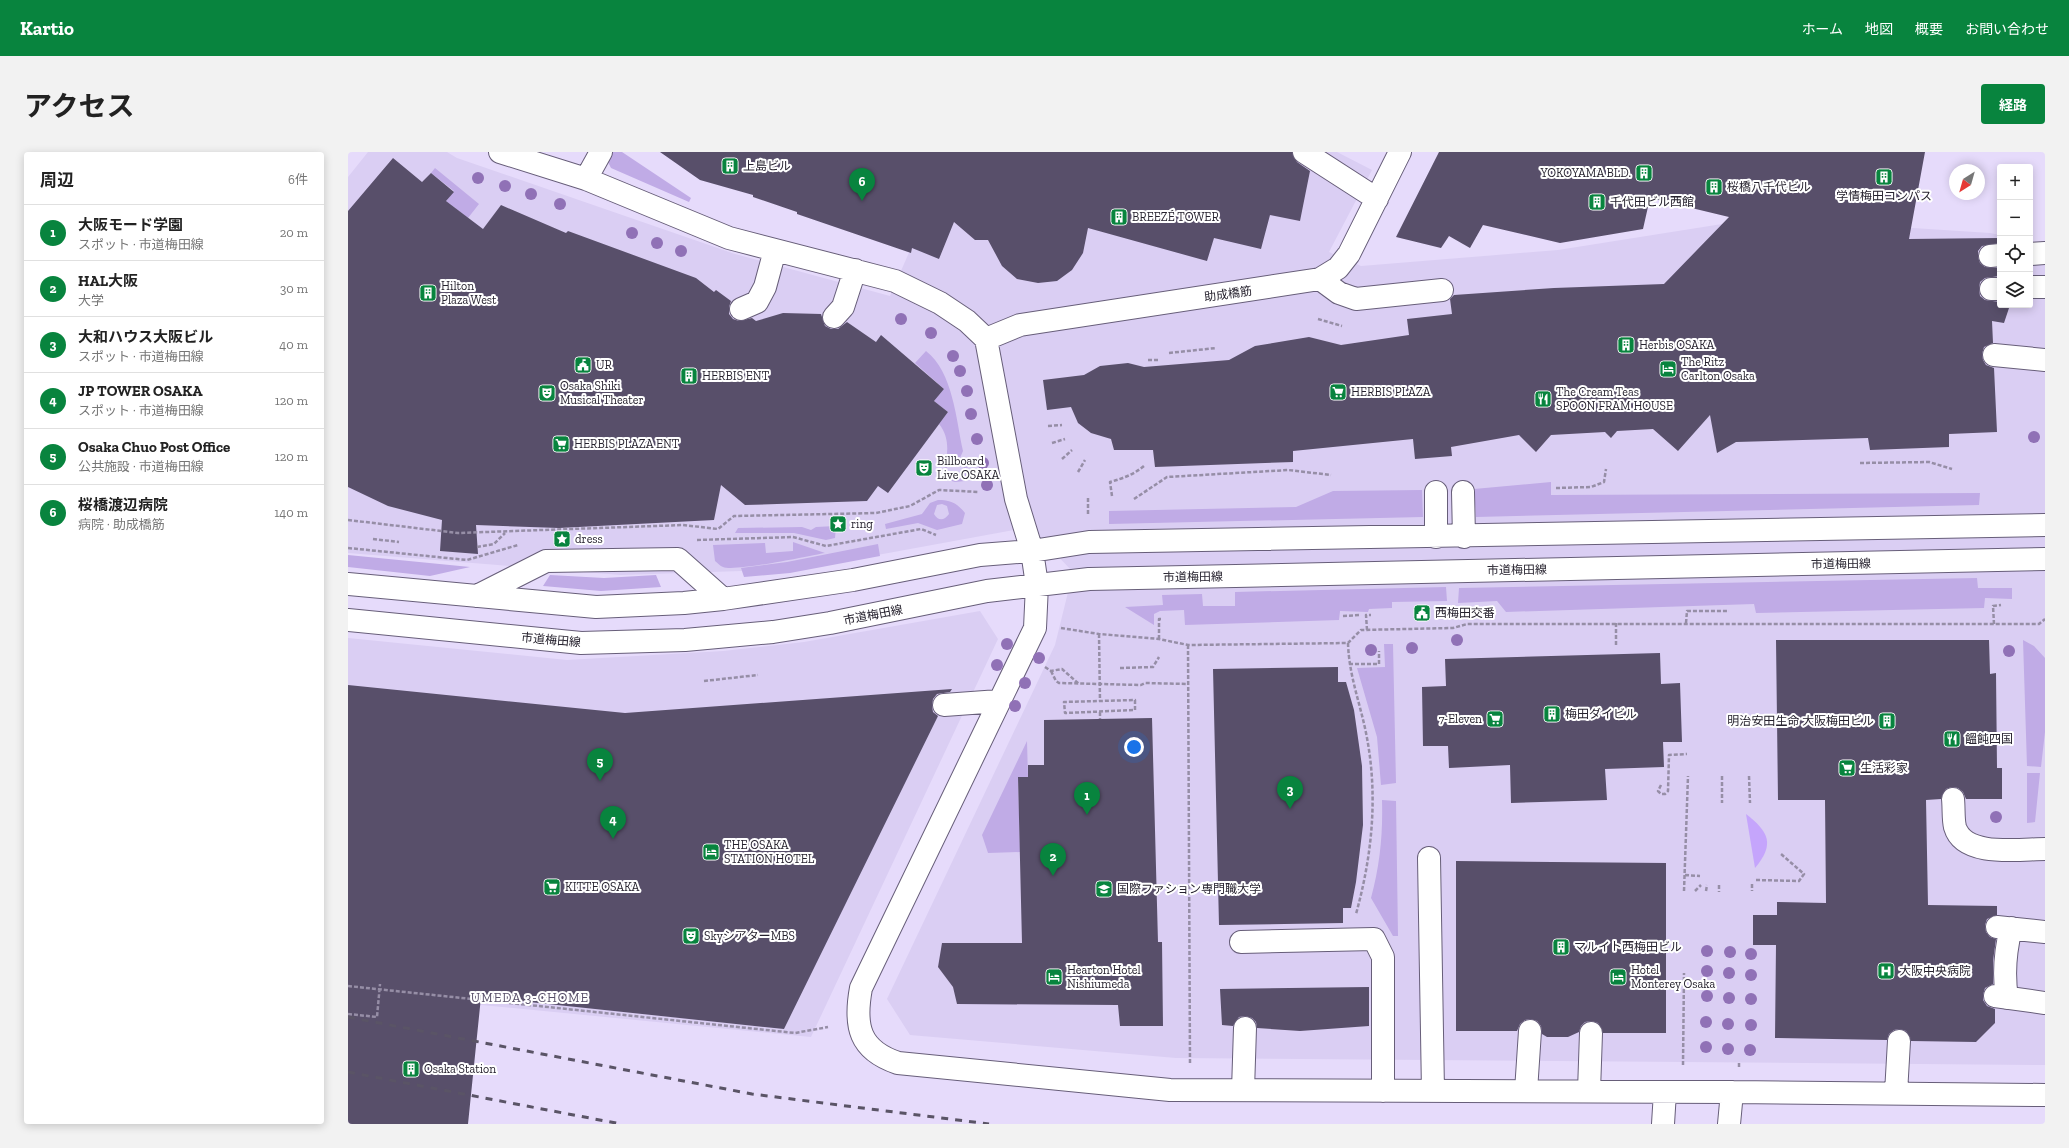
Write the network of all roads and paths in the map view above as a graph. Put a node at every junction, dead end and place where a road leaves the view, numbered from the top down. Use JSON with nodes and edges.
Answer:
{"nodes":[{"id":1,"x":500,"y":152,"type":"edge"},
{"id":2,"x":601,"y":152,"type":"edge"},
{"id":3,"x":1304,"y":152,"type":"edge"},
{"id":4,"x":1400,"y":152,"type":"edge"},
{"id":5,"x":586,"y":179,"type":"junction"},
{"id":6,"x":1377,"y":199,"type":"junction"},
{"id":7,"x":775,"y":250,"type":"junction"},
{"id":8,"x":2045,"y":253,"type":"edge"},
{"id":9,"x":2033,"y":254,"type":"edge"},
{"id":10,"x":855,"y":270,"type":"junction"},
{"id":11,"x":1320,"y":279,"type":"junction"},
{"id":12,"x":2033,"y":287,"type":"edge"},
{"id":13,"x":2045,"y":287,"type":"edge"},
{"id":14,"x":1442,"y":290,"type":"dead end"},
{"id":15,"x":741,"y":309,"type":"dead end"},
{"id":16,"x":834,"y":317,"type":"dead end"},
{"id":17,"x":1318,"y":319,"type":"dead end"},
{"id":18,"x":1342,"y":326,"type":"dead end"},
{"id":19,"x":986,"y":339,"type":"junction"},
{"id":20,"x":1216,"y":348,"type":"dead end"},
{"id":21,"x":1169,"y":353,"type":"dead end"},
{"id":22,"x":1994,"y":355,"type":"dead end"},
{"id":23,"x":1148,"y":360,"type":"dead end"},
{"id":24,"x":1160,"y":360,"type":"dead end"},
{"id":25,"x":2045,"y":360,"type":"edge"},
{"id":26,"x":1062,"y":425,"type":"dead end"},
{"id":27,"x":1048,"y":426,"type":"dead end"},
{"id":28,"x":1065,"y":439,"type":"dead end"},
{"id":29,"x":1052,"y":443,"type":"dead end"},
{"id":30,"x":1072,"y":450,"type":"dead end"},
{"id":31,"x":1062,"y":459,"type":"dead end"},
{"id":32,"x":1085,"y":460,"type":"dead end"},
{"id":33,"x":1860,"y":463,"type":"dead end"},
{"id":34,"x":1145,"y":465,"type":"dead end"},
{"id":35,"x":1606,"y":469,"type":"dead end"},
{"id":36,"x":1952,"y":470,"type":"dead end"},
{"id":37,"x":1078,"y":472,"type":"dead end"},
{"id":38,"x":1331,"y":475,"type":"dead end"},
{"id":39,"x":1556,"y":488,"type":"dead end"},
{"id":40,"x":979,"y":492,"type":"dead end"},
{"id":41,"x":1436,"y":492,"type":"dead end"},
{"id":42,"x":1463,"y":492,"type":"dead end"},
{"id":43,"x":1112,"y":496,"type":"dead end"},
{"id":44,"x":1088,"y":498,"type":"dead end"},
{"id":45,"x":1134,"y":498,"type":"dead end"},
{"id":46,"x":1088,"y":519,"type":"dead end"},
{"id":47,"x":348,"y":520,"type":"edge"},
{"id":48,"x":2045,"y":525,"type":"edge"},
{"id":49,"x":505,"y":533,"type":"junction"},
{"id":50,"x":1436,"y":537,"type":"junction"},
{"id":51,"x":1464,"y":537,"type":"junction"},
{"id":52,"x":373,"y":539,"type":"dead end"},
{"id":53,"x":399,"y":542,"type":"dead end"},
{"id":54,"x":477,"y":548,"type":"dead end"},
{"id":55,"x":1032,"y":551,"type":"junction"},
{"id":56,"x":2045,"y":559,"type":"edge"},
{"id":57,"x":348,"y":584,"type":"edge"},
{"id":58,"x":1037,"y":585,"type":"junction"},
{"id":59,"x":477,"y":596,"type":"junction"},
{"id":60,"x":723,"y":599,"type":"junction"},
{"id":61,"x":2001,"y":606,"type":"dead end"},
{"id":62,"x":1463,"y":608,"type":"dead end"},
{"id":63,"x":1481,"y":608,"type":"dead end"},
{"id":64,"x":1728,"y":611,"type":"dead end"},
{"id":65,"x":1370,"y":615,"type":"dead end"},
{"id":66,"x":1343,"y":616,"type":"dead end"},
{"id":67,"x":1361,"y":616,"type":"dead end"},
{"id":68,"x":2045,"y":618,"type":"edge"},
{"id":69,"x":1163,"y":619,"type":"dead end"},
{"id":70,"x":348,"y":620,"type":"edge"},
{"id":71,"x":1686,"y":623,"type":"junction"},
{"id":72,"x":1616,"y":624,"type":"junction"},
{"id":73,"x":1994,"y":624,"type":"junction"},
{"id":74,"x":1059,"y":628,"type":"dead end"},
{"id":75,"x":1367,"y":630,"type":"junction"},
{"id":76,"x":1099,"y":634,"type":"junction"},
{"id":77,"x":1159,"y":639,"type":"junction"},
{"id":78,"x":1348,"y":642,"type":"junction"},
{"id":79,"x":1616,"y":644,"type":"dead end"},
{"id":80,"x":1188,"y":645,"type":"junction"},
{"id":81,"x":1379,"y":651,"type":"dead end"},
{"id":82,"x":1159,"y":657,"type":"dead end"},
{"id":83,"x":1040,"y":664,"type":"dead end"},
{"id":84,"x":1349,"y":664,"type":"junction"},
{"id":85,"x":1120,"y":668,"type":"dead end"},
{"id":86,"x":1051,"y":671,"type":"junction"},
{"id":87,"x":758,"y":674,"type":"dead end"},
{"id":88,"x":704,"y":681,"type":"dead end"},
{"id":89,"x":1079,"y":684,"type":"junction"},
{"id":90,"x":1100,"y":684,"type":"junction"},
{"id":91,"x":1188,"y":684,"type":"junction"},
{"id":92,"x":999,"y":701,"type":"junction"},
{"id":93,"x":1100,"y":701,"type":"junction"},
{"id":94,"x":944,"y":705,"type":"dead end"},
{"id":95,"x":1100,"y":712,"type":"junction"},
{"id":96,"x":1100,"y":719,"type":"dead end"},
{"id":97,"x":1687,"y":754,"type":"dead end"},
{"id":98,"x":1688,"y":776,"type":"dead end"},
{"id":99,"x":1722,"y":776,"type":"dead end"},
{"id":100,"x":1750,"y":776,"type":"dead end"},
{"id":101,"x":1661,"y":785,"type":"dead end"},
{"id":102,"x":1953,"y":799,"type":"dead end"},
{"id":103,"x":1722,"y":803,"type":"dead end"},
{"id":104,"x":1750,"y":803,"type":"dead end"},
{"id":105,"x":2045,"y":849,"type":"edge"},
{"id":106,"x":1780,"y":854,"type":"dead end"},
{"id":107,"x":1429,"y":858,"type":"dead end"},
{"id":108,"x":1685,"y":875,"type":"junction"},
{"id":109,"x":1700,"y":876,"type":"dead end"},
{"id":110,"x":1756,"y":880,"type":"dead end"},
{"id":111,"x":1719,"y":884,"type":"dead end"},
{"id":112,"x":1752,"y":884,"type":"dead end"},
{"id":113,"x":1700,"y":885,"type":"dead end"},
{"id":114,"x":1707,"y":885,"type":"dead end"},
{"id":115,"x":1684,"y":891,"type":"dead end"},
{"id":116,"x":1695,"y":891,"type":"dead end"},
{"id":117,"x":1706,"y":891,"type":"dead end"},
{"id":118,"x":1752,"y":891,"type":"dead end"},
{"id":119,"x":1719,"y":892,"type":"dead end"},
{"id":120,"x":2045,"y":932,"type":"edge"},
{"id":121,"x":1374,"y":939,"type":"junction"},
{"id":122,"x":1241,"y":942,"type":"dead end"},
{"id":123,"x":1684,"y":973,"type":"dead end"},
{"id":124,"x":380,"y":984,"type":"dead end"},
{"id":125,"x":348,"y":986,"type":"edge"},
{"id":126,"x":379,"y":989,"type":"junction"},
{"id":127,"x":2045,"y":1003,"type":"edge"},
{"id":128,"x":348,"y":1014,"type":"edge"},
{"id":129,"x":828,"y":1027,"type":"dead end"},
{"id":130,"x":1245,"y":1028,"type":"dead end"},
{"id":131,"x":1530,"y":1031,"type":"dead end"},
{"id":132,"x":1591,"y":1033,"type":"dead end"},
{"id":133,"x":1899,"y":1041,"type":"dead end"},
{"id":134,"x":1190,"y":1066,"type":"dead end"},
{"id":135,"x":1682,"y":1071,"type":"dead end"},
{"id":136,"x":1243,"y":1090,"type":"junction"},
{"id":137,"x":1383,"y":1091,"type":"junction"},
{"id":138,"x":1433,"y":1091,"type":"junction"},
{"id":139,"x":1526,"y":1091,"type":"junction"},
{"id":140,"x":1589,"y":1092,"type":"junction"},
{"id":141,"x":1665,"y":1092,"type":"junction"},
{"id":142,"x":1732,"y":1092,"type":"junction"},
{"id":143,"x":1896,"y":1093,"type":"junction"},
{"id":144,"x":2045,"y":1095,"type":"edge"},
{"id":145,"x":1663,"y":1124,"type":"edge"},
{"id":146,"x":1728,"y":1124,"type":"edge"}],
"edges":[{"from":1,"to":5,"type":"street"},
{"from":2,"to":5,"type":"street"},
{"from":3,"to":6,"type":"street"},
{"from":4,"to":6,"type":"street","name":"助成橋筋"},
{"from":5,"to":7,"type":"street"},
{"from":6,"to":11,"type":"street","name":"助成橋筋"},
{"from":7,"to":10,"type":"street"},
{"from":7,"to":15,"type":"street"},
{"from":8,"to":9,"type":"street"},
{"from":10,"to":16,"type":"street"},
{"from":10,"to":19,"type":"street"},
{"from":11,"to":14,"type":"street"},
{"from":11,"to":19,"type":"street","name":"助成橋筋"},
{"from":12,"to":13,"type":"street"},
{"from":17,"to":18,"type":"path"},
{"from":19,"to":55,"type":"street"},
{"from":20,"to":21,"type":"path"},
{"from":22,"to":25,"type":"street"},
{"from":23,"to":24,"type":"path"},
{"from":26,"to":27,"type":"path"},
{"from":28,"to":29,"type":"path"},
{"from":30,"to":31,"type":"path"},
{"from":32,"to":37,"type":"path"},
{"from":33,"to":36,"type":"path"},
{"from":34,"to":43,"type":"path"},
{"from":35,"to":39,"type":"path"},
{"from":38,"to":45,"type":"path"},
{"from":40,"to":49,"type":"path"},
{"from":41,"to":50,"type":"street"},
{"from":42,"to":51,"type":"street"},
{"from":44,"to":46,"type":"path"},
{"from":47,"to":49,"type":"path"},
{"from":48,"to":51,"type":"street"},
{"from":49,"to":54,"type":"path"},
{"from":50,"to":51,"type":"street"},
{"from":50,"to":55,"type":"street"},
{"from":52,"to":53,"type":"path"},
{"from":55,"to":58,"type":"street"},
{"from":55,"to":60,"type":"street"},
{"from":56,"to":58,"type":"street","name":"市道梅田線"},
{"from":57,"to":59,"type":"street"},
{"from":58,"to":70,"type":"street","name":"市道梅田線"},
{"from":58,"to":92,"type":"street"},
{"from":59,"to":60,"type":"street"},
{"from":59,"to":60,"type":"street"},
{"from":61,"to":73,"type":"path"},
{"from":62,"to":63,"type":"path"},
{"from":64,"to":71,"type":"path"},
{"from":65,"to":75,"type":"path"},
{"from":66,"to":67,"type":"path"},
{"from":68,"to":73,"type":"path"},
{"from":69,"to":77,"type":"path"},
{"from":71,"to":72,"type":"path"},
{"from":71,"to":73,"type":"path"},
{"from":72,"to":75,"type":"path"},
{"from":72,"to":79,"type":"path"},
{"from":74,"to":76,"type":"path"},
{"from":75,"to":78,"type":"path"},
{"from":76,"to":77,"type":"path"},
{"from":76,"to":90,"type":"path"},
{"from":77,"to":80,"type":"path"},
{"from":78,"to":80,"type":"path"},
{"from":78,"to":84,"type":"path"},
{"from":80,"to":91,"type":"path"},
{"from":81,"to":84,"type":"path"},
{"from":82,"to":85,"type":"path"},
{"from":83,"to":86,"type":"path"},
{"from":84,"to":121,"type":"path"},
{"from":86,"to":89,"type":"path"},
{"from":86,"to":89,"type":"path"},
{"from":87,"to":88,"type":"path"},
{"from":89,"to":90,"type":"path"},
{"from":90,"to":91,"type":"path"},
{"from":90,"to":93,"type":"path"},
{"from":91,"to":134,"type":"path"},
{"from":92,"to":94,"type":"street"},
{"from":92,"to":136,"type":"street"},
{"from":93,"to":95,"type":"path"},
{"from":93,"to":95,"type":"path"},
{"from":95,"to":96,"type":"path"},
{"from":97,"to":101,"type":"path"},
{"from":98,"to":108,"type":"path"},
{"from":99,"to":103,"type":"path"},
{"from":100,"to":104,"type":"path"},
{"from":102,"to":105,"type":"street"},
{"from":106,"to":110,"type":"path"},
{"from":107,"to":138,"type":"street"},
{"from":108,"to":109,"type":"path"},
{"from":108,"to":115,"type":"path"},
{"from":111,"to":119,"type":"path"},
{"from":112,"to":118,"type":"path"},
{"from":113,"to":116,"type":"path"},
{"from":114,"to":117,"type":"path"},
{"from":120,"to":127,"type":"street"},
{"from":121,"to":122,"type":"street"},
{"from":121,"to":137,"type":"street"},
{"from":123,"to":135,"type":"path"},
{"from":124,"to":126,"type":"path"},
{"from":125,"to":126,"type":"path"},
{"from":126,"to":128,"type":"path"},
{"from":126,"to":129,"type":"path"},
{"from":130,"to":136,"type":"street"},
{"from":131,"to":139,"type":"street"},
{"from":132,"to":140,"type":"street"},
{"from":133,"to":143,"type":"street"},
{"from":136,"to":137,"type":"street"},
{"from":137,"to":138,"type":"street"},
{"from":138,"to":139,"type":"street"},
{"from":139,"to":140,"type":"street"},
{"from":140,"to":141,"type":"street"},
{"from":141,"to":142,"type":"street"},
{"from":141,"to":145,"type":"street"},
{"from":142,"to":143,"type":"street"},
{"from":142,"to":146,"type":"street"},
{"from":143,"to":144,"type":"street"}]}
